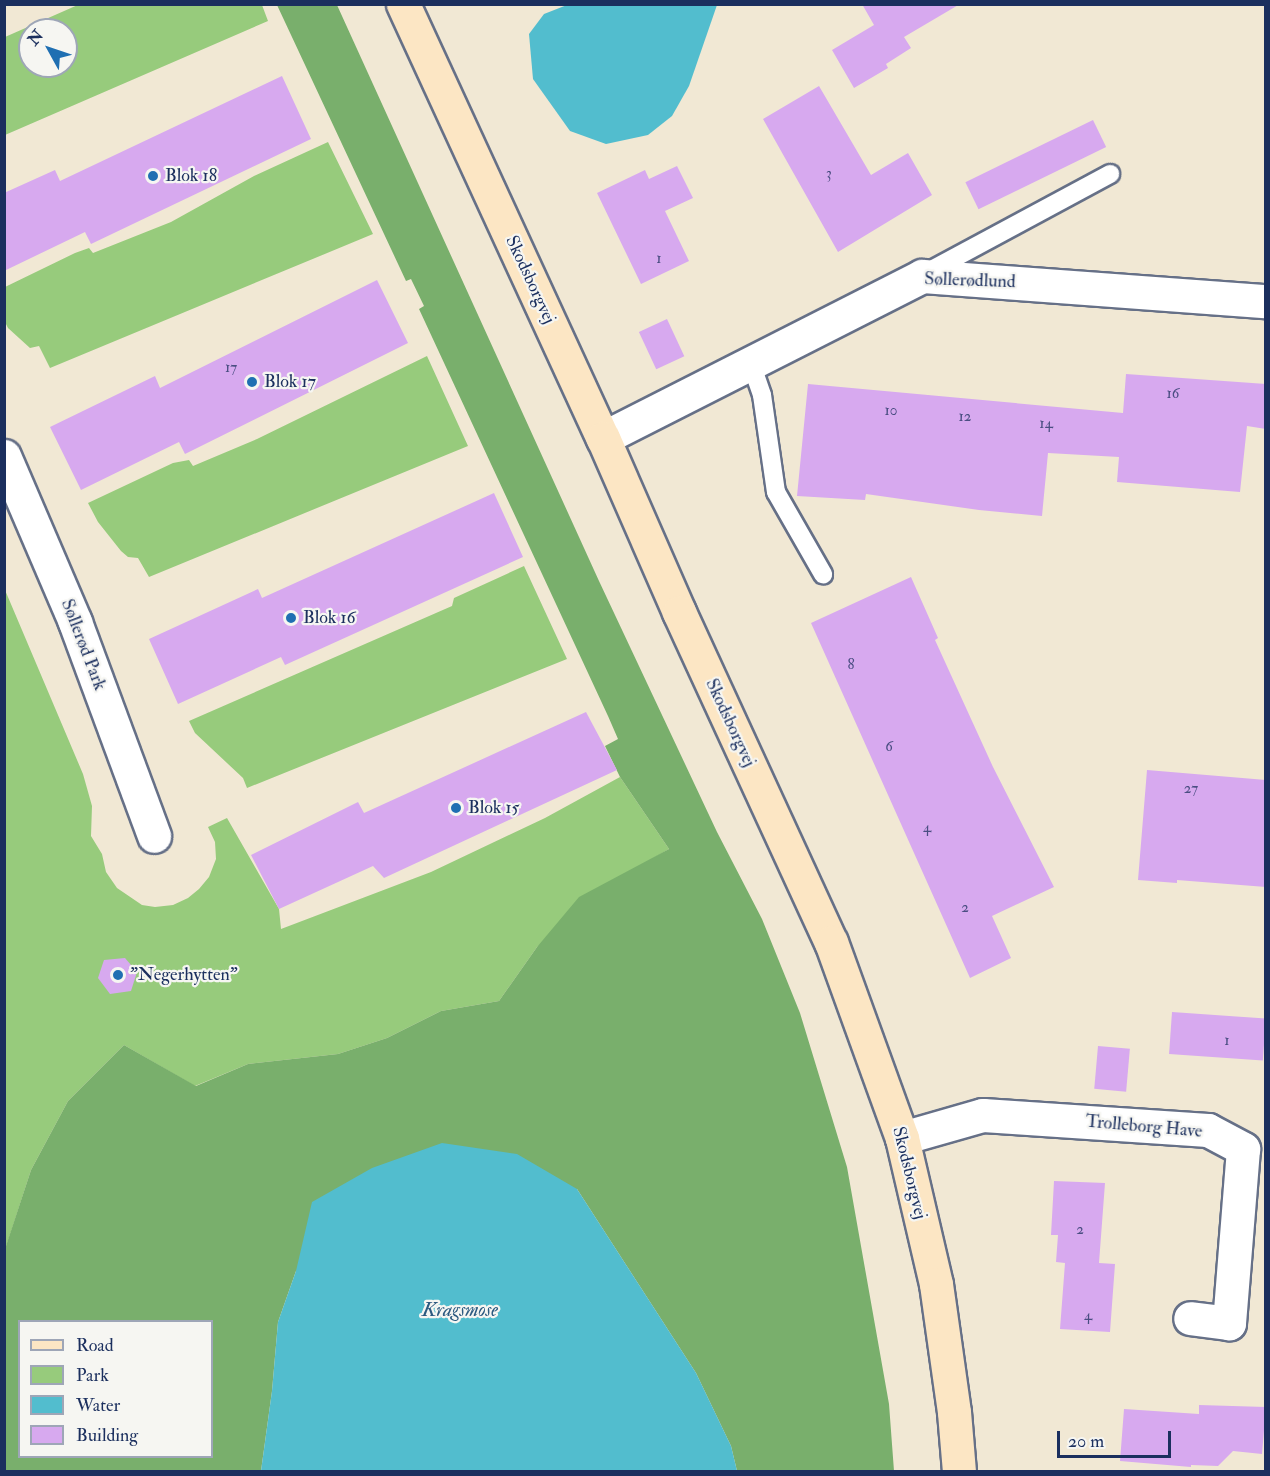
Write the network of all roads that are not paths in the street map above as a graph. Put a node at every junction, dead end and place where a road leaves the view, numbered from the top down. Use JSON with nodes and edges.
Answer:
{"nodes":[{"id":1,"x":403,"y":4,"type":"edge"},
{"id":2,"x":1110,"y":174,"type":"dead end"},
{"id":3,"x":922,"y":276,"type":"junction"},
{"id":4,"x":1266,"y":301,"type":"edge"},
{"id":5,"x":751,"y":363,"type":"junction"},
{"id":6,"x":603,"y":438,"type":"junction"},
{"id":7,"x":4,"y":456,"type":"edge"},
{"id":8,"x":823,"y":574,"type":"dead end"},
{"id":9,"x":154,"y":836,"type":"dead end"},
{"id":10,"x":902,"y":1138,"type":"junction"},
{"id":11,"x":1190,"y":1318,"type":"dead end"},
{"id":12,"x":959,"y":1472,"type":"edge"}],
"edges":[{"from":1,"to":6,"type":"street","name":"Skodsborgvej"},
{"from":2,"to":3,"type":"lane"},
{"from":3,"to":4,"type":"street","name":"Søllerødlund"},
{"from":3,"to":5,"type":"street","name":"Søllerødlund"},
{"from":5,"to":6,"type":"street","name":"Søllerødlund"},
{"from":5,"to":8,"type":"lane"},
{"from":6,"to":10,"type":"street","name":"Skodsborgvej"},
{"from":7,"to":9,"type":"street","name":"Søllerød Park"},
{"from":10,"to":11,"type":"street","name":"Trolleborg Have"},
{"from":10,"to":12,"type":"street","name":"Skodsborgvej"}]}
